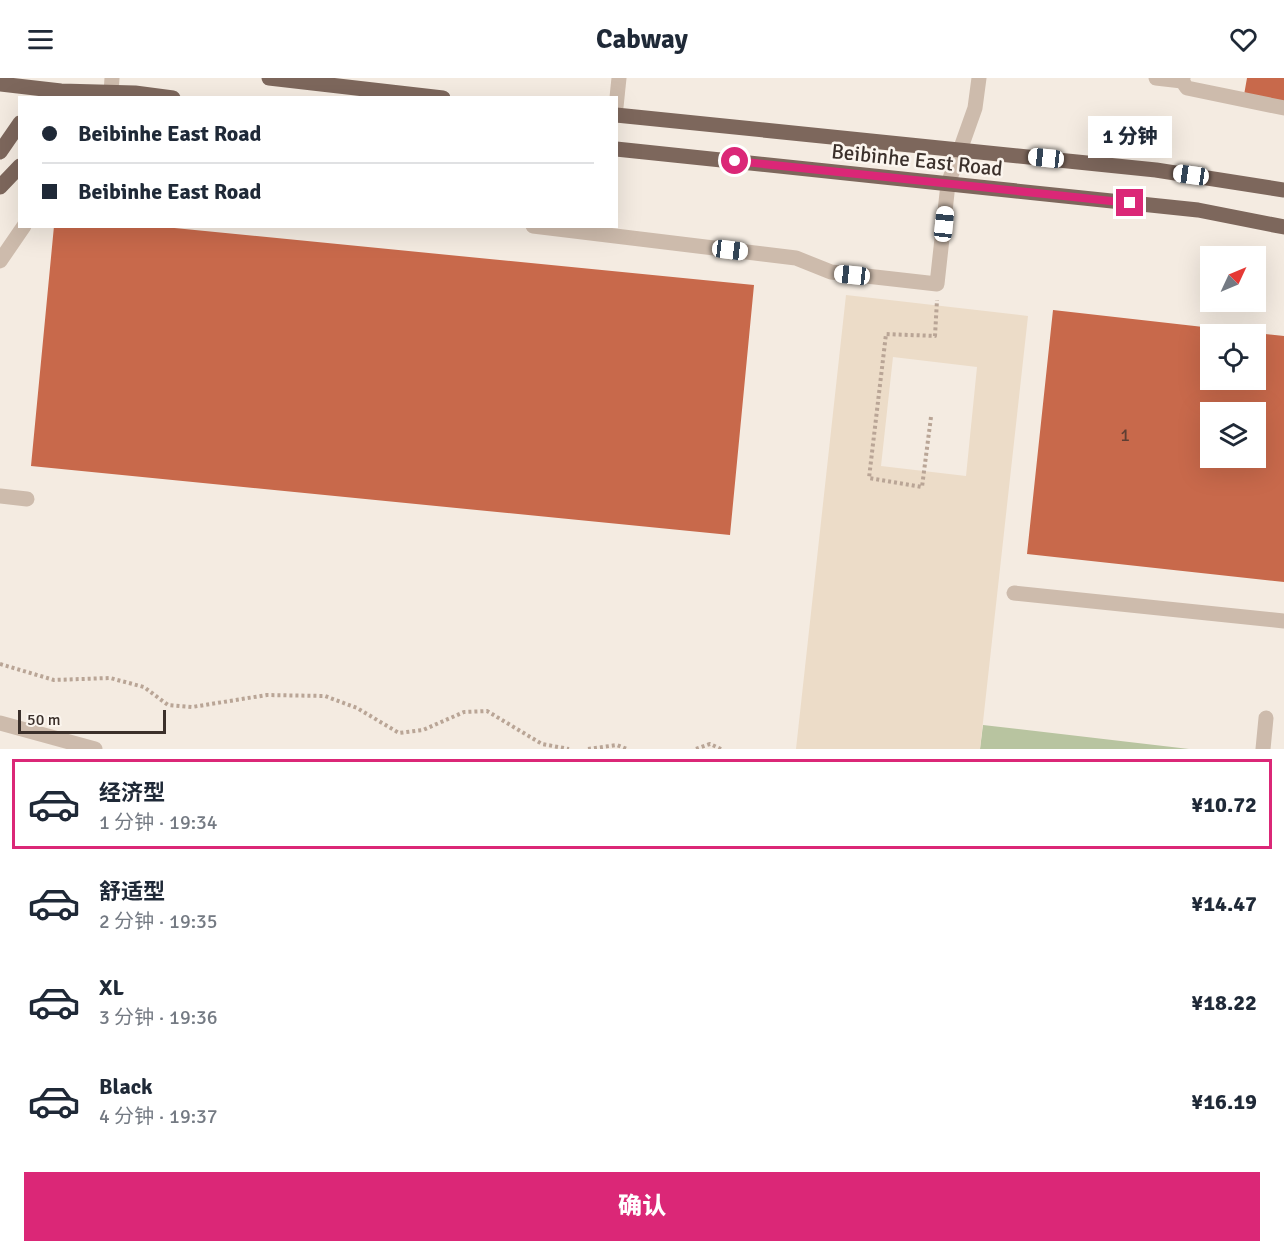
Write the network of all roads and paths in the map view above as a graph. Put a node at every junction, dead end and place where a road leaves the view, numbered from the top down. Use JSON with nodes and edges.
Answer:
{"nodes":[{"id":1,"x":269,"y":78,"type":"edge"},
{"id":2,"x":620,"y":78,"type":"edge"},
{"id":3,"x":979,"y":78,"type":"edge"},
{"id":4,"x":1156,"y":78,"type":"edge"},
{"id":5,"x":292,"y":80,"type":"edge"},
{"id":6,"x":1183,"y":80,"type":"edge"},
{"id":7,"x":0,"y":84,"type":"edge"},
{"id":8,"x":111,"y":86,"type":"edge"},
{"id":9,"x":33,"y":88,"type":"edge"},
{"id":10,"x":60,"y":89,"type":"edge"},
{"id":11,"x":163,"y":96,"type":"edge"},
{"id":12,"x":426,"y":96,"type":"edge"},
{"id":13,"x":618,"y":96,"type":"edge"},
{"id":14,"x":1284,"y":108,"type":"edge"},
{"id":15,"x":618,"y":115,"type":"edge"},
{"id":16,"x":18,"y":126,"type":"edge"},
{"id":17,"x":618,"y":149,"type":"edge"},
{"id":18,"x":958,"y":149,"type":"junction"},
{"id":19,"x":0,"y":152,"type":"edge"},
{"id":20,"x":18,"y":168,"type":"edge"},
{"id":21,"x":948,"y":184,"type":"junction"},
{"id":22,"x":0,"y":187,"type":"edge"},
{"id":23,"x":1284,"y":190,"type":"edge"},
{"id":24,"x":1284,"y":227,"type":"edge"},
{"id":25,"x":23,"y":228,"type":"edge"},
{"id":26,"x":549,"y":228,"type":"edge"},
{"id":27,"x":0,"y":261,"type":"edge"},
{"id":28,"x":937,"y":284,"type":"junction"},
{"id":29,"x":932,"y":417,"type":"dead end"},
{"id":30,"x":0,"y":496,"type":"edge"},
{"id":31,"x":27,"y":499,"type":"dead end"},
{"id":32,"x":1014,"y":593,"type":"dead end"},
{"id":33,"x":1284,"y":621,"type":"edge"},
{"id":34,"x":0,"y":664,"type":"edge"},
{"id":35,"x":1266,"y":718,"type":"dead end"},
{"id":36,"x":0,"y":723,"type":"edge"},
{"id":37,"x":95,"y":749,"type":"edge"},
{"id":38,"x":569,"y":749,"type":"edge"},
{"id":39,"x":588,"y":749,"type":"edge"},
{"id":40,"x":627,"y":749,"type":"edge"},
{"id":41,"x":696,"y":749,"type":"edge"},
{"id":42,"x":721,"y":749,"type":"edge"},
{"id":43,"x":1263,"y":749,"type":"edge"}],
"edges":[{"from":1,"to":5,"type":"main road"},
{"from":2,"to":13,"type":"street"},
{"from":3,"to":18,"type":"street"},
{"from":4,"to":6,"type":"street"},
{"from":5,"to":12,"type":"main road"},
{"from":6,"to":14,"type":"street"},
{"from":7,"to":9,"type":"main road"},
{"from":8,"to":10,"type":"main road"},
{"from":8,"to":11,"type":"main road"},
{"from":9,"to":10,"type":"main road"},
{"from":15,"to":18,"type":"main road","name":"Beibinhe East Road"},
{"from":16,"to":19,"type":"main road"},
{"from":17,"to":21,"type":"main road","name":"Beibinhe East Road"},
{"from":18,"to":21,"type":"street"},
{"from":18,"to":23,"type":"main road","name":"Beibinhe East Road"},
{"from":20,"to":22,"type":"main road"},
{"from":21,"to":24,"type":"main road","name":"Beibinhe East Road"},
{"from":21,"to":28,"type":"street"},
{"from":25,"to":27,"type":"street"},
{"from":26,"to":28,"type":"street"},
{"from":28,"to":29,"type":"path"},
{"from":30,"to":31,"type":"street"},
{"from":32,"to":33,"type":"street"},
{"from":34,"to":38,"type":"path"},
{"from":35,"to":43,"type":"street"},
{"from":36,"to":37,"type":"street"},
{"from":39,"to":40,"type":"path"},
{"from":41,"to":42,"type":"path"}]}
